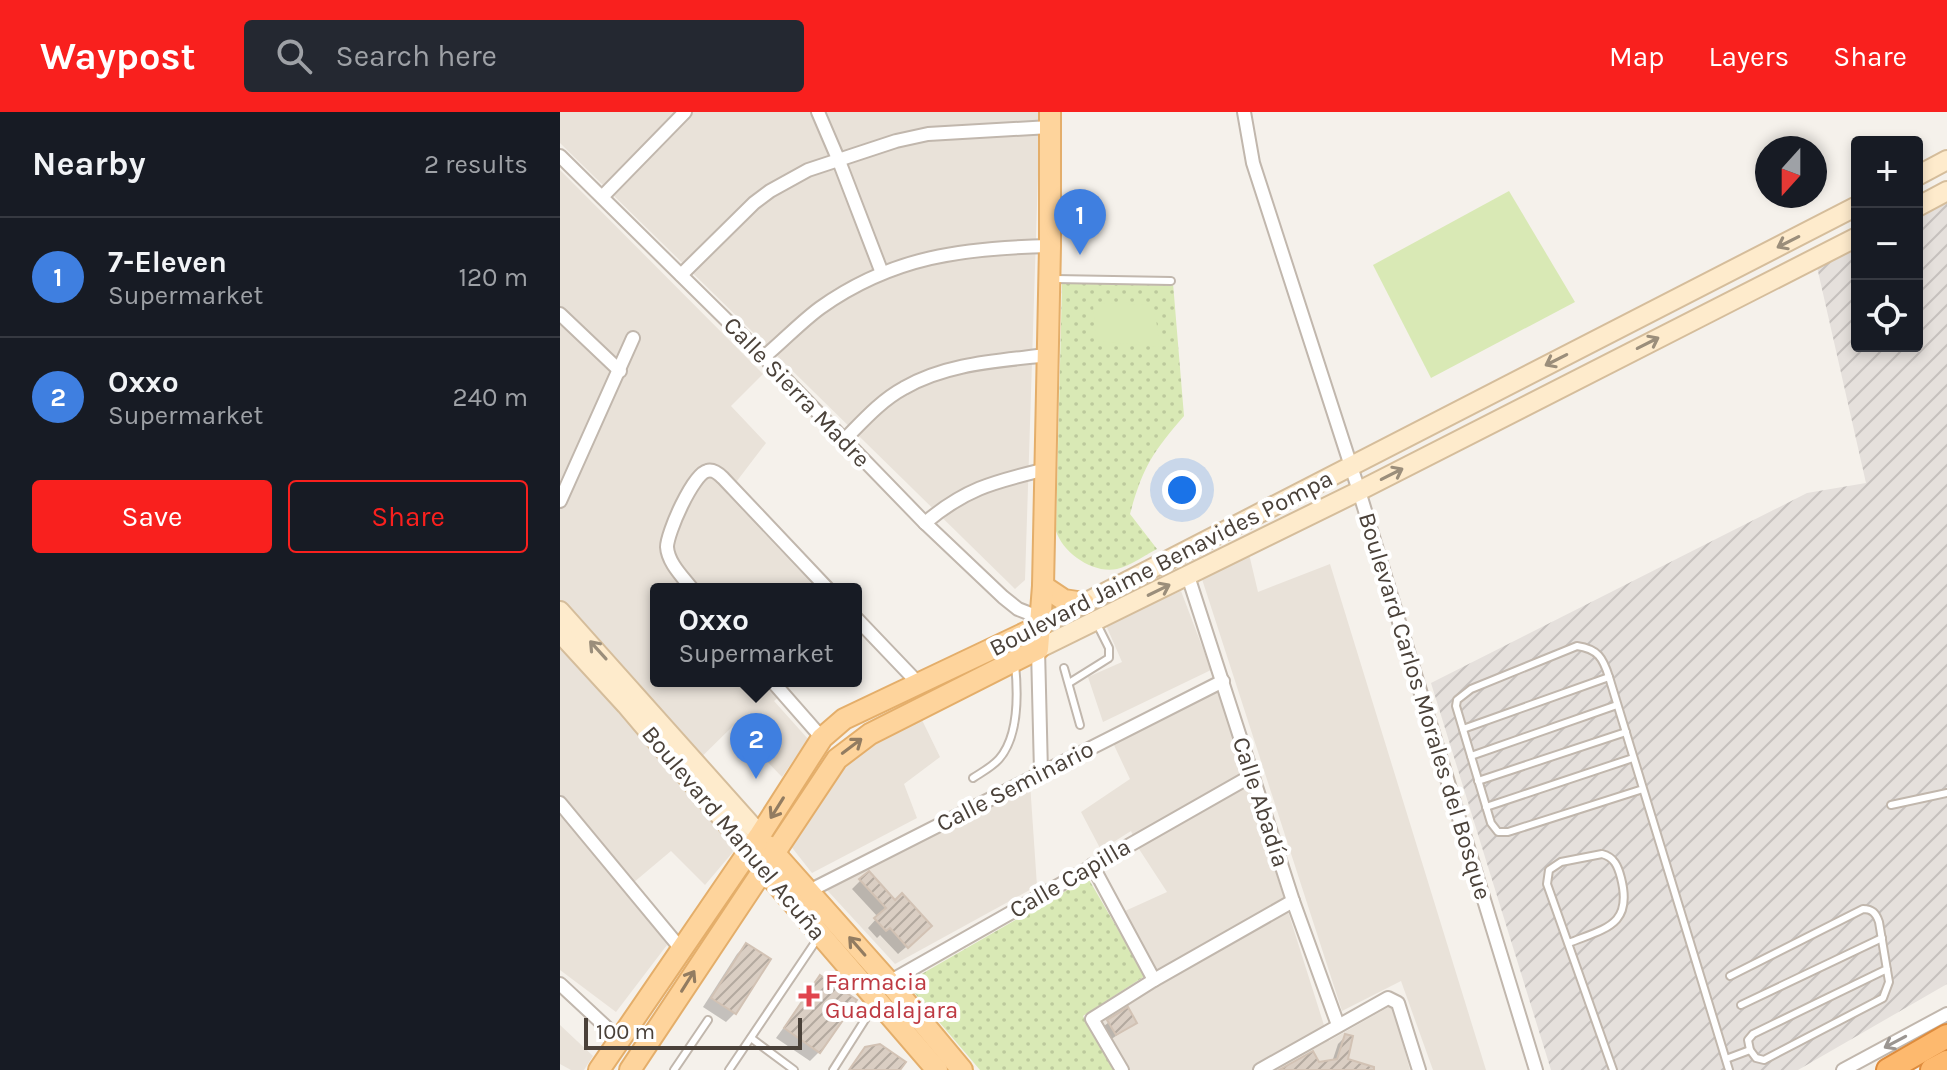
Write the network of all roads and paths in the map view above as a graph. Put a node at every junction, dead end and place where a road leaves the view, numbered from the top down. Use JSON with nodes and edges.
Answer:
{"nodes":[{"id":1,"x":685,"y":112,"type":"edge"},
{"id":2,"x":818,"y":112,"type":"edge"},
{"id":3,"x":1244,"y":112,"type":"edge"},
{"id":4,"x":1050,"y":119,"type":"edge"},
{"id":5,"x":560,"y":156,"type":"edge"},
{"id":6,"x":1947,"y":160,"type":"edge"},
{"id":7,"x":839,"y":161,"type":"junction"},
{"id":8,"x":1923,"y":173,"type":"edge"},
{"id":9,"x":1947,"y":191,"type":"edge"},
{"id":10,"x":602,"y":197,"type":"junction"},
{"id":11,"x":1923,"y":204,"type":"edge"},
{"id":12,"x":1853,"y":208,"type":"edge"},
{"id":13,"x":1851,"y":240,"type":"edge"},
{"id":14,"x":1050,"y":246,"type":"junction"},
{"id":15,"x":882,"y":273,"type":"junction"},
{"id":16,"x":681,"y":275,"type":"junction"},
{"id":17,"x":1050,"y":279,"type":"junction"},
{"id":18,"x":1171,"y":281,"type":"dead end"},
{"id":19,"x":560,"y":314,"type":"edge"},
{"id":20,"x":633,"y":338,"type":"dead end"},
{"id":21,"x":1047,"y":355,"type":"junction"},
{"id":22,"x":764,"y":357,"type":"junction"},
{"id":23,"x":620,"y":371,"type":"junction"},
{"id":24,"x":843,"y":441,"type":"junction"},
{"id":25,"x":1350,"y":466,"type":"junction"},
{"id":26,"x":1046,"y":469,"type":"junction"},
{"id":27,"x":1359,"y":491,"type":"junction"},
{"id":28,"x":560,"y":501,"type":"edge"},
{"id":29,"x":925,"y":523,"type":"junction"},
{"id":30,"x":1188,"y":576,"type":"junction"},
{"id":31,"x":687,"y":583,"type":"edge"},
{"id":32,"x":822,"y":583,"type":"edge"},
{"id":33,"x":1043,"y":586,"type":"junction"},
{"id":34,"x":1084,"y":603,"type":"junction"},
{"id":35,"x":560,"y":611,"type":"edge"},
{"id":36,"x":1096,"y":621,"type":"junction"},
{"id":37,"x":1041,"y":622,"type":"junction"},
{"id":38,"x":862,"y":624,"type":"edge"},
{"id":39,"x":560,"y":633,"type":"edge"},
{"id":40,"x":1038,"y":649,"type":"junction"},
{"id":41,"x":1014,"y":661,"type":"junction"},
{"id":42,"x":1064,"y":668,"type":"dead end"},
{"id":43,"x":1609,"y":677,"type":"junction"},
{"id":44,"x":1223,"y":681,"type":"junction"},
{"id":45,"x":1069,"y":683,"type":"junction"},
{"id":46,"x":919,"y":684,"type":"junction"},
{"id":47,"x":777,"y":687,"type":"edge"},
{"id":48,"x":1617,"y":705,"type":"junction"},
{"id":49,"x":1080,"y":725,"type":"dead end"},
{"id":50,"x":1463,"y":729,"type":"junction"},
{"id":51,"x":1626,"y":732,"type":"junction"},
{"id":52,"x":822,"y":738,"type":"junction"},
{"id":53,"x":1471,"y":756,"type":"junction"},
{"id":54,"x":1633,"y":758,"type":"junction"},
{"id":55,"x":1041,"y":772,"type":"junction"},
{"id":56,"x":1251,"y":776,"type":"junction"},
{"id":57,"x":973,"y":778,"type":"dead end"},
{"id":58,"x":1478,"y":781,"type":"junction"},
{"id":59,"x":1643,"y":789,"type":"junction"},
{"id":60,"x":1947,"y":793,"type":"edge"},
{"id":61,"x":560,"y":803,"type":"edge"},
{"id":62,"x":1891,"y":805,"type":"dead end"},
{"id":63,"x":1486,"y":807,"type":"junction"},
{"id":64,"x":754,"y":843,"type":"junction"},
{"id":65,"x":769,"y":862,"type":"junction"},
{"id":66,"x":1092,"y":865,"type":"junction"},
{"id":67,"x":809,"y":891,"type":"junction"},
{"id":68,"x":1293,"y":901,"type":"junction"},
{"id":69,"x":820,"y":935,"type":"junction"},
{"id":70,"x":1882,"y":938,"type":"junction"},
{"id":71,"x":1569,"y":943,"type":"junction"},
{"id":72,"x":681,"y":949,"type":"junction"},
{"id":73,"x":1887,"y":969,"type":"junction"},
{"id":74,"x":1730,"y":976,"type":"dead end"},
{"id":75,"x":1154,"y":980,"type":"junction"},
{"id":76,"x":889,"y":982,"type":"junction"},
{"id":77,"x":560,"y":984,"type":"edge"},
{"id":78,"x":877,"y":1001,"type":"junction"},
{"id":79,"x":1741,"y":1005,"type":"dead end"},
{"id":80,"x":1947,"y":1014,"type":"edge"},
{"id":81,"x":708,"y":1020,"type":"dead end"},
{"id":82,"x":1338,"y":1025,"type":"junction"},
{"id":83,"x":1947,"y":1036,"type":"edge"},
{"id":84,"x":751,"y":1038,"type":"junction"},
{"id":85,"x":1750,"y":1050,"type":"junction"},
{"id":86,"x":608,"y":1058,"type":"edge"},
{"id":87,"x":1726,"y":1059,"type":"junction"},
{"id":88,"x":1947,"y":1062,"type":"edge"},
{"id":89,"x":631,"y":1070,"type":"edge"},
{"id":90,"x":674,"y":1070,"type":"edge"},
{"id":91,"x":729,"y":1070,"type":"edge"},
{"id":92,"x":794,"y":1070,"type":"edge"},
{"id":93,"x":833,"y":1070,"type":"edge"},
{"id":94,"x":937,"y":1070,"type":"edge"},
{"id":95,"x":962,"y":1070,"type":"edge"},
{"id":96,"x":1122,"y":1070,"type":"edge"},
{"id":97,"x":1260,"y":1070,"type":"edge"},
{"id":98,"x":1419,"y":1070,"type":"edge"},
{"id":99,"x":1536,"y":1070,"type":"edge"},
{"id":100,"x":1613,"y":1070,"type":"edge"},
{"id":101,"x":1729,"y":1070,"type":"edge"},
{"id":102,"x":1843,"y":1070,"type":"edge"},
{"id":103,"x":1888,"y":1070,"type":"edge"},
{"id":104,"x":1932,"y":1070,"type":"edge"}],
"edges":[{"from":1,"to":10,"type":"street"},
{"from":2,"to":7,"type":"street"},
{"from":3,"to":25,"type":"street","name":"Boulevard Carlos Morales del Bosque"},
{"from":4,"to":7,"type":"street"},
{"from":4,"to":14,"type":"main road"},
{"from":5,"to":10,"type":"street","name":"Calle Sierra Madre"},
{"from":6,"to":8,"type":"street"},
{"from":7,"to":15,"type":"street"},
{"from":7,"to":16,"type":"street"},
{"from":9,"to":11,"type":"street"},
{"from":10,"to":16,"type":"street","name":"Calle Sierra Madre"},
{"from":12,"to":25,"type":"street","name":"Boulevard Jaime Benavides Pompa","one_way":true},
{"from":27,"to":13,"type":"street","name":"Boulevard Jaime Benavides Pompa","one_way":true},
{"from":14,"to":15,"type":"street"},
{"from":14,"to":17,"type":"main road"},
{"from":15,"to":22,"type":"street"},
{"from":16,"to":22,"type":"street","name":"Calle Sierra Madre"},
{"from":17,"to":18,"type":"lane"},
{"from":17,"to":21,"type":"main road"},
{"from":19,"to":23,"type":"street"},
{"from":20,"to":23,"type":"street"},
{"from":21,"to":24,"type":"street"},
{"from":21,"to":26,"type":"main road"},
{"from":22,"to":24,"type":"street","name":"Calle Sierra Madre"},
{"from":23,"to":28,"type":"street"},
{"from":24,"to":29,"type":"street","name":"Calle Sierra Madre"},
{"from":25,"to":27,"type":"street","name":"Boulevard Carlos Morales del Bosque"},
{"from":25,"to":34,"type":"street","name":"Boulevard Jaime Benavides Pompa"},
{"from":26,"to":29,"type":"street"},
{"from":26,"to":33,"type":"main road"},
{"from":27,"to":30,"type":"street","name":"Boulevard Jaime Benavides Pompa"},
{"from":27,"to":99,"type":"street","name":"Boulevard Carlos Morales del Bosque"},
{"from":29,"to":37,"type":"street","name":"Calle Sierra Madre"},
{"from":36,"to":30,"type":"street","name":"Boulevard Jaime Benavides Pompa","one_way":true},
{"from":30,"to":44,"type":"street","name":"Calle Abadía"},
{"from":31,"to":32,"type":"street"},
{"from":33,"to":34,"type":"main road"},
{"from":33,"to":37,"type":"main road"},
{"from":34,"to":37,"type":"street","name":"Boulevard Jaime Benavides Pompa"},
{"from":64,"to":35,"type":"street","name":"Boulevard Manuel Acuña","one_way":true},
{"from":36,"to":40,"type":"street","name":"Boulevard Jaime Benavides Pompa"},
{"from":36,"to":45,"type":"lane"},
{"from":37,"to":40,"type":"main road"},
{"from":37,"to":46,"type":"main road","name":"Boulevard Jaime Benavides Pompa"},
{"from":38,"to":46,"type":"street"},
{"from":39,"to":64,"type":"street","name":"Boulevard Manuel Acuña"},
{"from":40,"to":41,"type":"main road","name":"Boulevard Jaime Benavides Pompa"},
{"from":40,"to":55,"type":"street"},
{"from":41,"to":57,"type":"lane"},
{"from":65,"to":41,"type":"main road","name":"Boulevard Jaime Benavides Pompa","one_way":true},
{"from":42,"to":45,"type":"lane"},
{"from":43,"to":48,"type":"lane"},
{"from":43,"to":50,"type":"lane"},
{"from":43,"to":50,"type":"lane"},
{"from":44,"to":55,"type":"street","name":"Calle Seminario"},
{"from":44,"to":56,"type":"street","name":"Calle Abadía"},
{"from":45,"to":49,"type":"lane"},
{"from":46,"to":52,"type":"main road","name":"Boulevard Jaime Benavides Pompa"},
{"from":47,"to":52,"type":"street"},
{"from":48,"to":51,"type":"lane"},
{"from":48,"to":53,"type":"lane"},
{"from":50,"to":53,"type":"lane"},
{"from":51,"to":54,"type":"lane"},
{"from":51,"to":58,"type":"lane"},
{"from":52,"to":64,"type":"main road","name":"Boulevard Jaime Benavides Pompa","one_way":true},
{"from":53,"to":58,"type":"lane"},
{"from":54,"to":59,"type":"lane"},
{"from":54,"to":63,"type":"lane"},
{"from":55,"to":67,"type":"street","name":"Calle Seminario"},
{"from":56,"to":66,"type":"street","name":"Calle Capilla"},
{"from":56,"to":68,"type":"street","name":"Calle Abadía"},
{"from":58,"to":63,"type":"lane"},
{"from":59,"to":63,"type":"lane"},
{"from":59,"to":87,"type":"lane"},
{"from":60,"to":62,"type":"lane"},
{"from":61,"to":72,"type":"street"},
{"from":64,"to":65,"type":"main road","name":"Boulevard Manuel Acuña"},
{"from":64,"to":72,"type":"main road","name":"Boulevard Jaime Benavides Pompa"},
{"from":65,"to":67,"type":"main road","name":"Boulevard Manuel Acuña"},
{"from":65,"to":69,"type":"main road","name":"Boulevard Manuel Acuña"},
{"from":89,"to":65,"type":"main road","name":"Boulevard Jaime Benavides Pompa","one_way":true},
{"from":66,"to":75,"type":"street"},
{"from":66,"to":76,"type":"street","name":"Calle Capilla"},
{"from":76,"to":67,"type":"main road","name":"Boulevard Manuel Acuña","one_way":true},
{"from":68,"to":75,"type":"street"},
{"from":68,"to":82,"type":"street","name":"Calle Abadía"},
{"from":69,"to":78,"type":"main road","name":"Boulevard Manuel Acuña"},
{"from":69,"to":84,"type":"lane"},
{"from":70,"to":73,"type":"lane"},
{"from":70,"to":74,"type":"lane"},
{"from":70,"to":79,"type":"lane"},
{"from":71,"to":71,"type":"lane"},
{"from":71,"to":100,"type":"lane"},
{"from":72,"to":86,"type":"main road","name":"Boulevard Jaime Benavides Pompa"},
{"from":73,"to":85,"type":"lane"},
{"from":73,"to":85,"type":"lane"},
{"from":75,"to":96,"type":"street"},
{"from":76,"to":95,"type":"main road","name":"Boulevard Manuel Acuña"},
{"from":77,"to":86,"type":"street"},
{"from":78,"to":93,"type":"lane"},
{"from":78,"to":94,"type":"main road","name":"Boulevard Manuel Acuña"},
{"from":80,"to":102,"type":"street","one_way":true},
{"from":81,"to":90,"type":"lane"},
{"from":82,"to":97,"type":"street"},
{"from":82,"to":98,"type":"street"},
{"from":83,"to":103,"type":"highway"},
{"from":84,"to":91,"type":"lane"},
{"from":84,"to":92,"type":"lane"},
{"from":85,"to":87,"type":"lane"},
{"from":87,"to":101,"type":"lane"},
{"from":88,"to":104,"type":"highway"}]}
